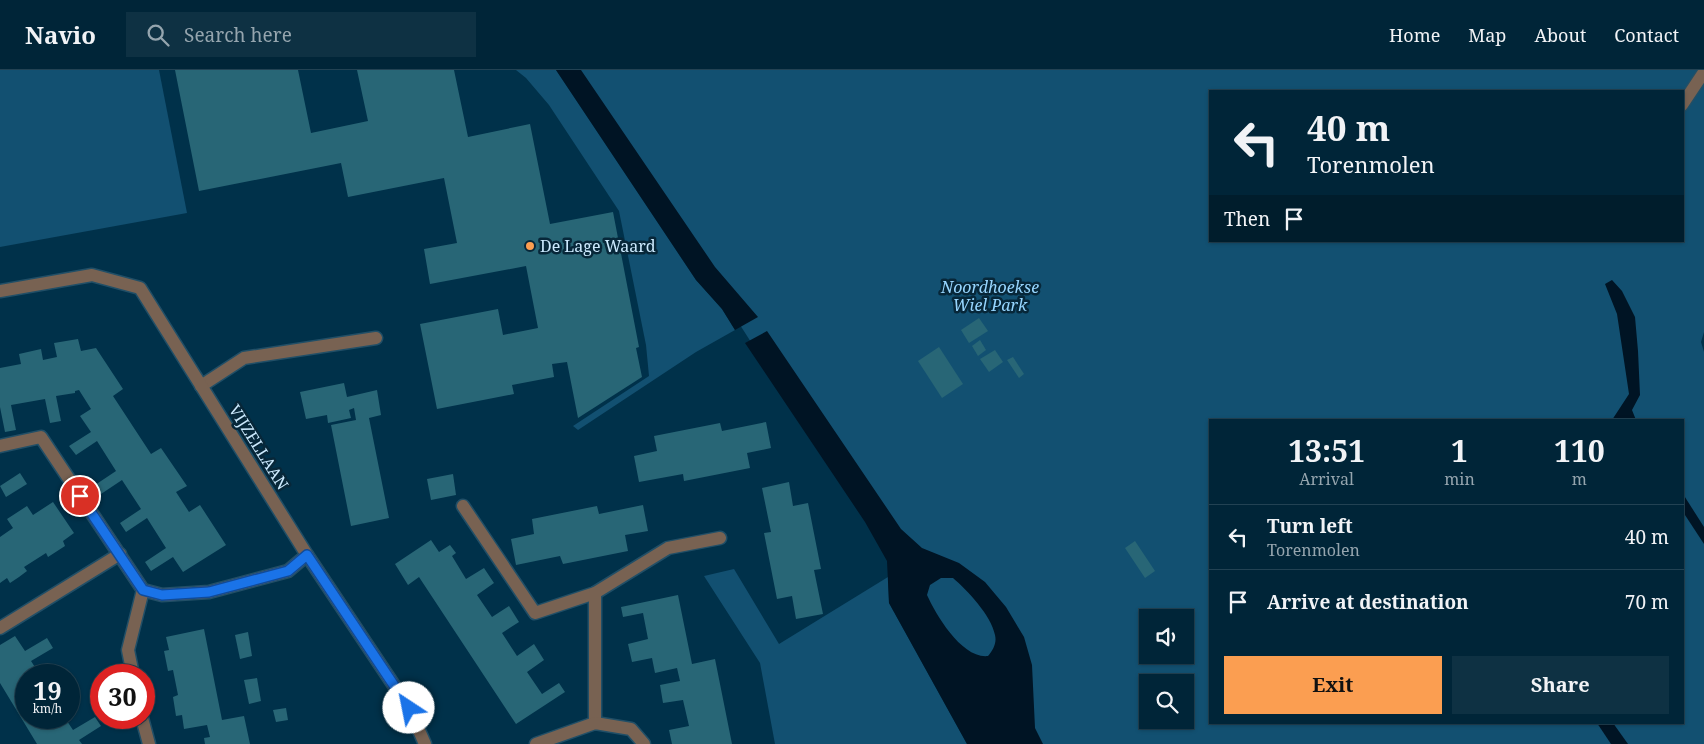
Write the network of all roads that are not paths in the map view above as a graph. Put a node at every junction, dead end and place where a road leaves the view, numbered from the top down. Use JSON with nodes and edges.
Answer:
{"nodes":[{"id":1,"x":1704,"y":72,"type":"edge"},
{"id":2,"x":1684,"y":102,"type":"edge"},
{"id":3,"x":0,"y":292,"type":"edge"},
{"id":4,"x":376,"y":338,"type":"dead end"},
{"id":5,"x":201,"y":386,"type":"junction"},
{"id":6,"x":0,"y":446,"type":"edge"},
{"id":7,"x":463,"y":506,"type":"dead end"},
{"id":8,"x":720,"y":538,"type":"dead end"},
{"id":9,"x":120,"y":554,"type":"junction"},
{"id":10,"x":307,"y":555,"type":"junction"},
{"id":11,"x":143,"y":590,"type":"junction"},
{"id":12,"x":594,"y":593,"type":"junction"},
{"id":13,"x":0,"y":628,"type":"edge"},
{"id":14,"x":131,"y":664,"type":"edge"},
{"id":15,"x":595,"y":723,"type":"junction"},
{"id":16,"x":145,"y":729,"type":"edge"},
{"id":17,"x":149,"y":744,"type":"edge"},
{"id":18,"x":425,"y":744,"type":"edge"},
{"id":19,"x":536,"y":744,"type":"edge"},
{"id":20,"x":644,"y":744,"type":"edge"}],
"edges":[{"from":1,"to":2,"type":"street"},
{"from":3,"to":5,"type":"street","name":"VIJZELLAAN"},
{"from":4,"to":5,"type":"street"},
{"from":5,"to":10,"type":"street","name":"VIJZELLAAN"},
{"from":6,"to":9,"type":"street"},
{"from":7,"to":12,"type":"street"},
{"from":8,"to":12,"type":"street"},
{"from":9,"to":11,"type":"street"},
{"from":9,"to":13,"type":"street"},
{"from":10,"to":11,"type":"street"},
{"from":10,"to":18,"type":"street","name":"VIJZELLAAN"},
{"from":11,"to":14,"type":"street"},
{"from":12,"to":15,"type":"street"},
{"from":15,"to":19,"type":"street"},
{"from":15,"to":20,"type":"street"},
{"from":16,"to":17,"type":"street"}]}
